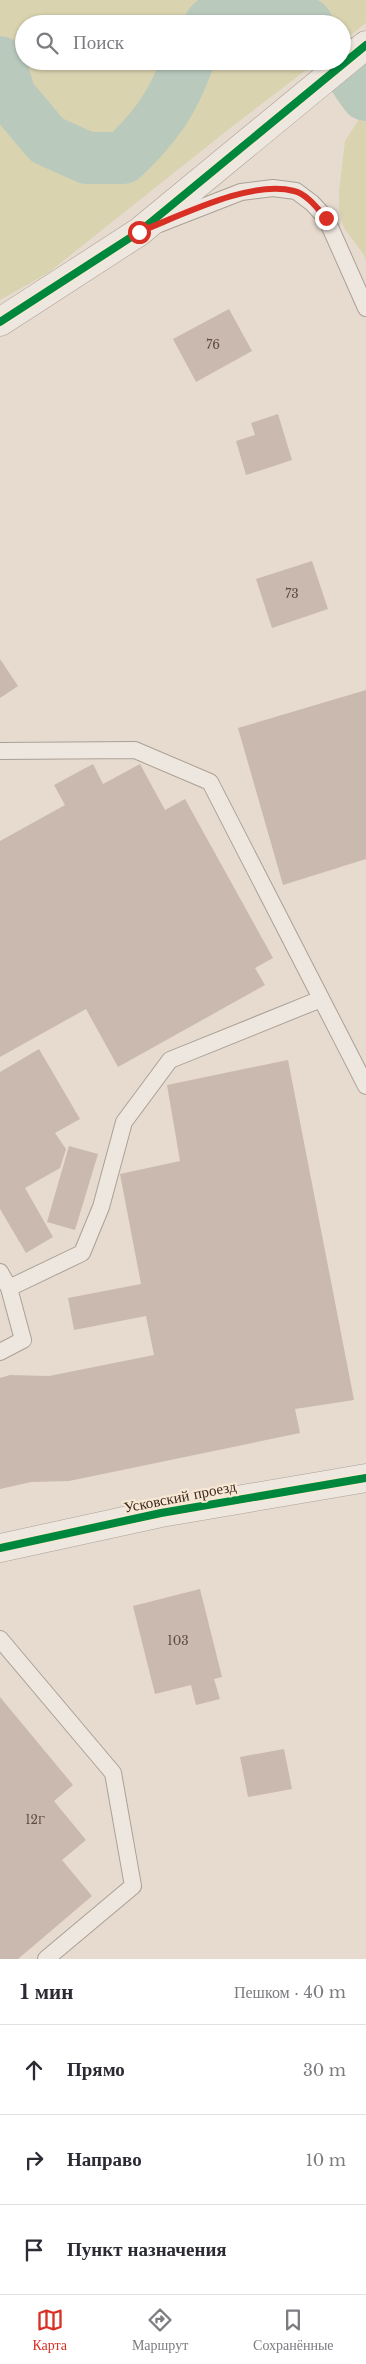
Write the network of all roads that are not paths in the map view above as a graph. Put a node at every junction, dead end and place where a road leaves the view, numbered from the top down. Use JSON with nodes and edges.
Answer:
{"nodes":[{"id":1,"x":366,"y":45,"type":"edge"},
{"id":2,"x":351,"y":57,"type":"edge"},
{"id":3,"x":335,"y":70,"type":"edge"},
{"id":4,"x":139,"y":232,"type":"junction"},
{"id":5,"x":366,"y":308,"type":"edge"},
{"id":6,"x":0,"y":322,"type":"edge"},
{"id":7,"x":0,"y":751,"type":"edge"},
{"id":8,"x":321,"y":999,"type":"junction"},
{"id":9,"x":366,"y":1086,"type":"edge"},
{"id":10,"x":0,"y":1272,"type":"edge"},
{"id":11,"x":9,"y":1288,"type":"junction"},
{"id":12,"x":0,"y":1352,"type":"edge"},
{"id":13,"x":366,"y":1478,"type":"edge"},
{"id":14,"x":0,"y":1548,"type":"edge"},
{"id":15,"x":0,"y":1639,"type":"edge"},
{"id":16,"x":46,"y":1959,"type":"edge"}],
"edges":[{"from":1,"to":2,"type":"street"},
{"from":3,"to":4,"type":"street"},
{"from":4,"to":5,"type":"lane"},
{"from":4,"to":6,"type":"street"},
{"from":7,"to":8,"type":"lane"},
{"from":8,"to":9,"type":"lane"},
{"from":8,"to":11,"type":"lane"},
{"from":10,"to":11,"type":"lane"},
{"from":11,"to":12,"type":"lane"},
{"from":13,"to":14,"type":"street","name":"Усковский проезд"},
{"from":15,"to":16,"type":"lane"}]}
